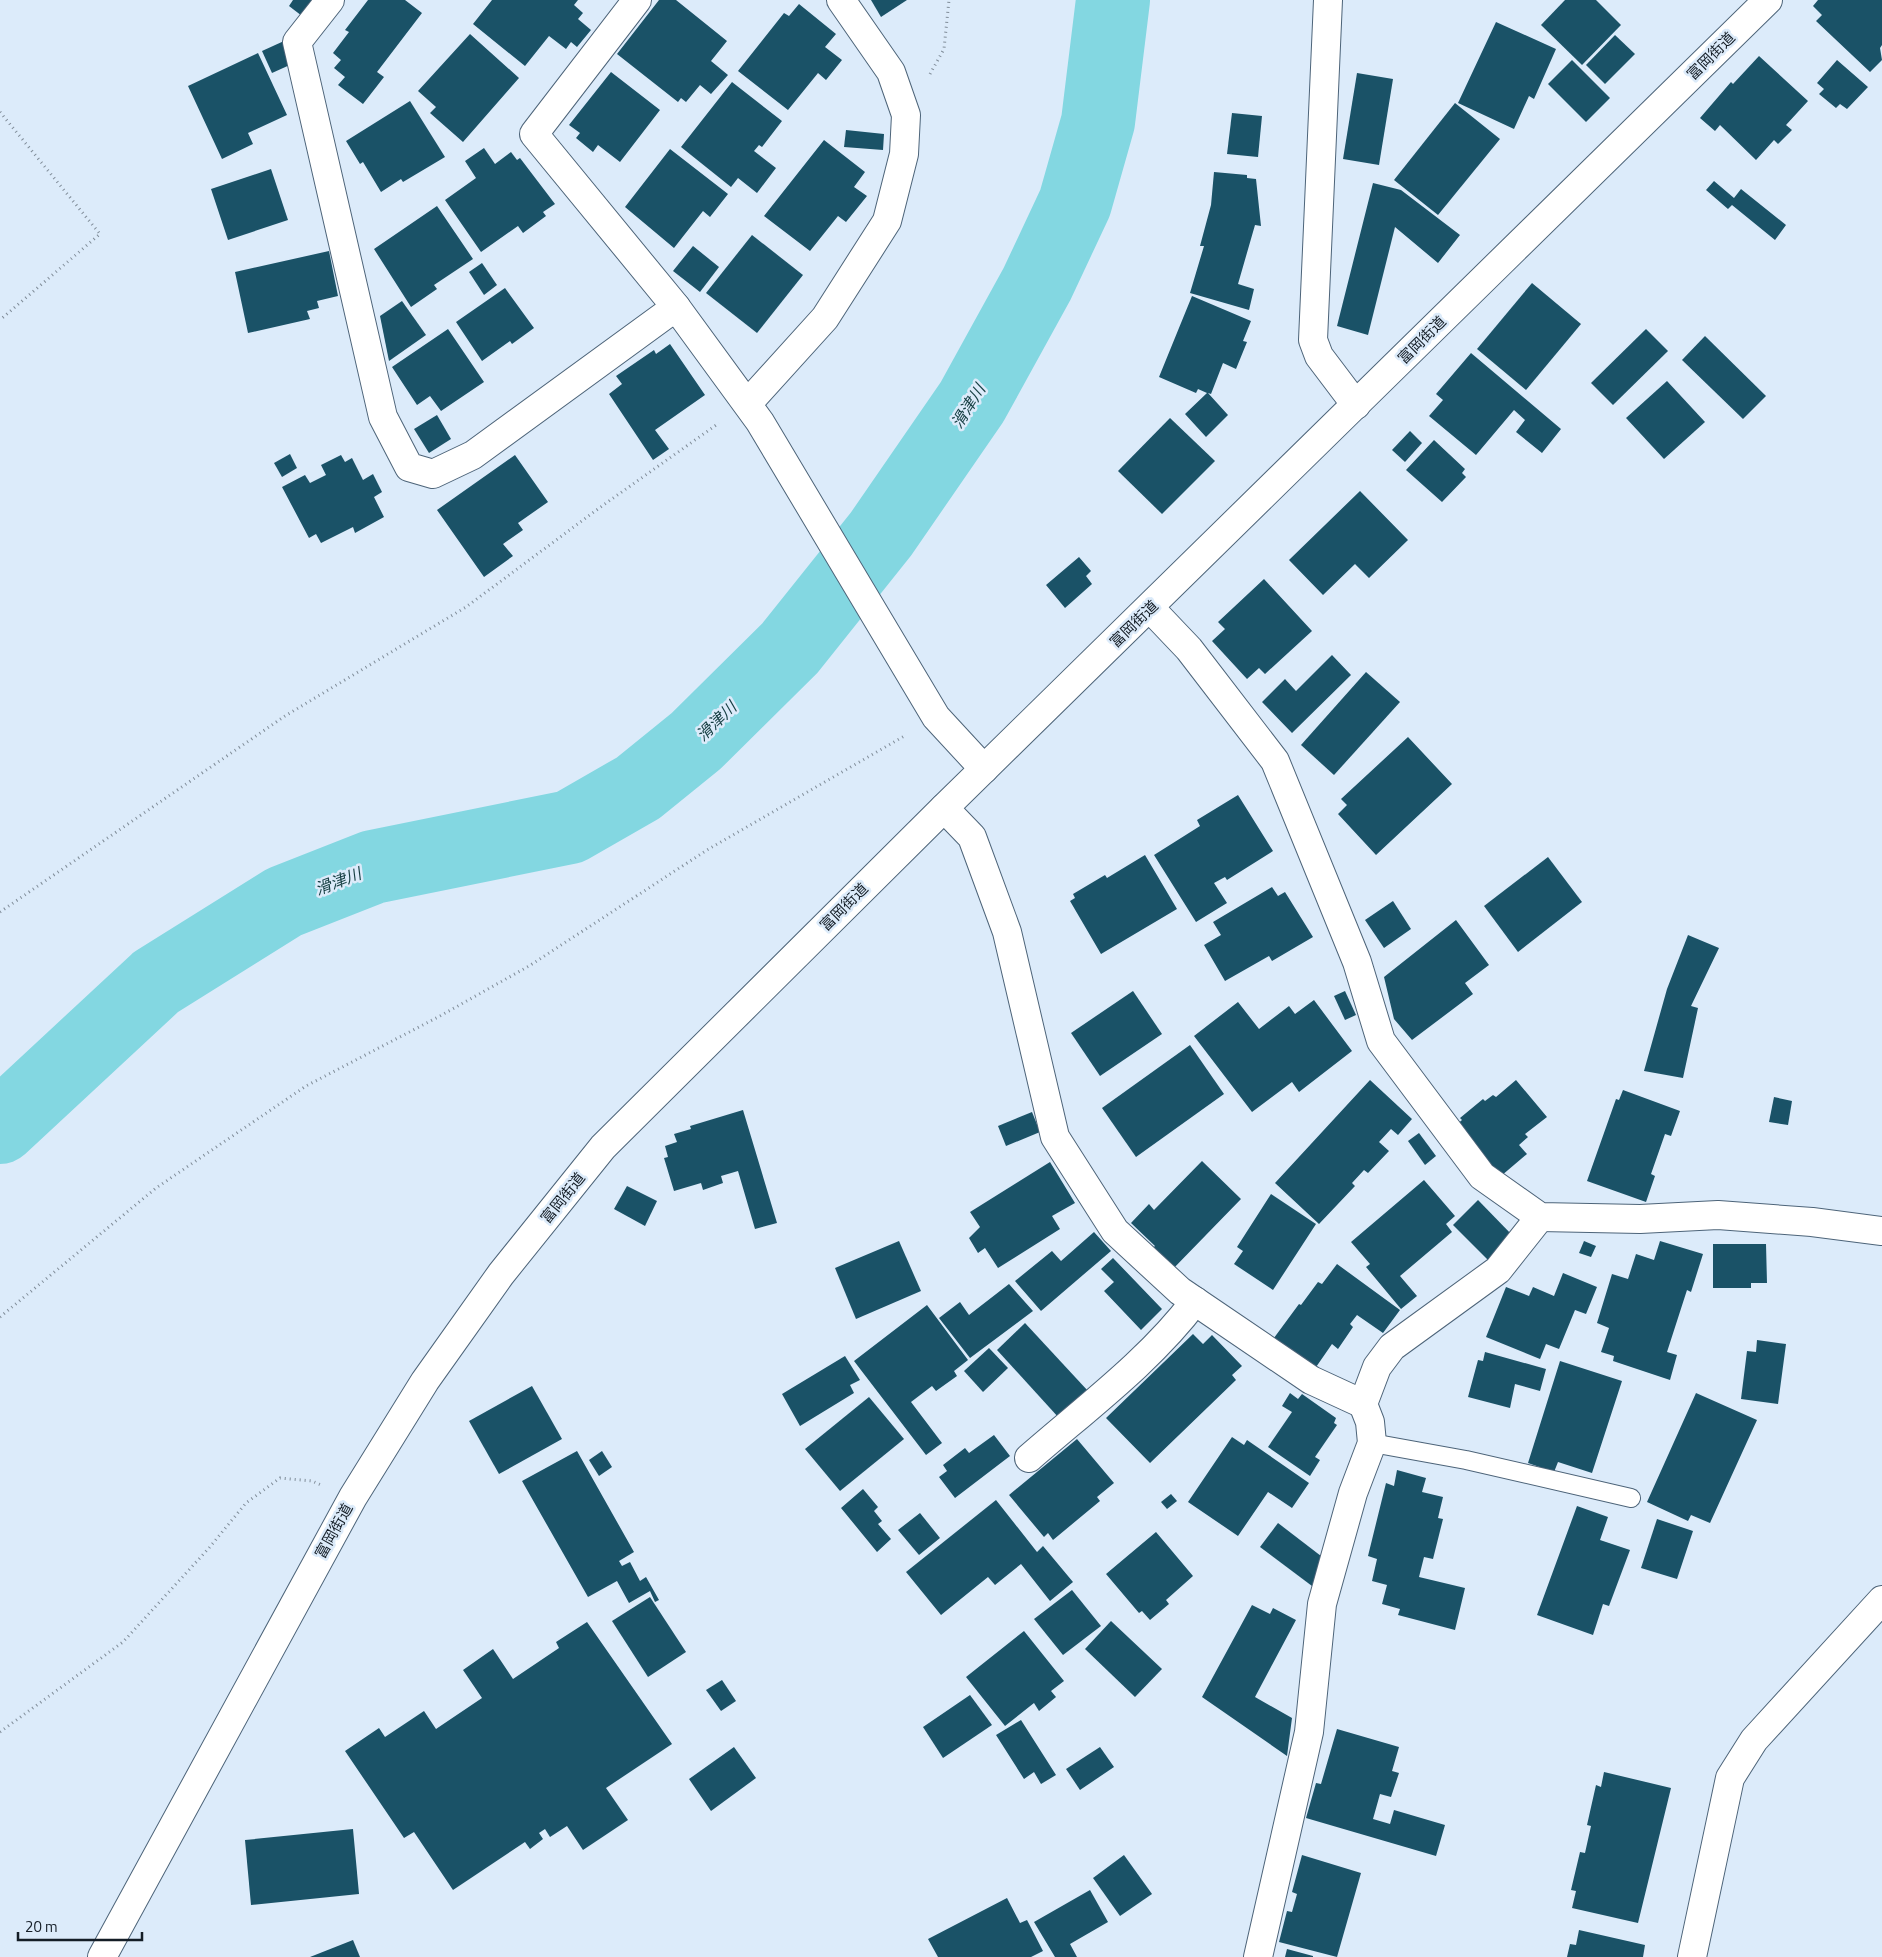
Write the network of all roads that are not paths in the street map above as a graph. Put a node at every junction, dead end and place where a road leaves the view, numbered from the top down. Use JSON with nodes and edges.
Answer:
{"nodes":[{"id":1,"x":330,"y":0,"type":"edge"},
{"id":2,"x":637,"y":0,"type":"edge"},
{"id":3,"x":842,"y":0,"type":"edge"},
{"id":4,"x":1328,"y":0,"type":"edge"},
{"id":5,"x":1768,"y":0,"type":"edge"},
{"id":6,"x":676,"y":307,"type":"junction"},
{"id":7,"x":1356,"y":405,"type":"junction"},
{"id":8,"x":754,"y":412,"type":"junction"},
{"id":9,"x":1150,"y":608,"type":"junction"},
{"id":10,"x":984,"y":769,"type":"junction"},
{"id":11,"x":944,"y":808,"type":"junction"},
{"id":12,"x":1540,"y":1217,"type":"junction"},
{"id":13,"x":1882,"y":1231,"type":"edge"},
{"id":14,"x":1196,"y":1301,"type":"junction"},
{"id":15,"x":1363,"y":1404,"type":"junction"},
{"id":16,"x":1372,"y":1443,"type":"junction"},
{"id":17,"x":1029,"y":1458,"type":"dead end"},
{"id":18,"x":1631,"y":1498,"type":"dead end"},
{"id":19,"x":1882,"y":1600,"type":"edge"},
{"id":20,"x":102,"y":1957,"type":"edge"},
{"id":21,"x":1258,"y":1957,"type":"edge"},
{"id":22,"x":1692,"y":1957,"type":"edge"}],
"edges":[{"from":1,"to":6,"type":"street"},
{"from":2,"to":6,"type":"street"},
{"from":3,"to":8,"type":"street"},
{"from":4,"to":7,"type":"street"},
{"from":5,"to":7,"type":"street","name":"富岡街道"},
{"from":6,"to":8,"type":"street"},
{"from":7,"to":9,"type":"street","name":"富岡街道"},
{"from":8,"to":10,"type":"street"},
{"from":9,"to":10,"type":"street","name":"富岡街道"},
{"from":9,"to":12,"type":"street"},
{"from":10,"to":11,"type":"street","name":"富岡街道"},
{"from":11,"to":14,"type":"street"},
{"from":11,"to":20,"type":"street","name":"富岡街道"},
{"from":12,"to":13,"type":"street"},
{"from":12,"to":15,"type":"street"},
{"from":14,"to":15,"type":"street"},
{"from":14,"to":17,"type":"street"},
{"from":15,"to":16,"type":"street"},
{"from":16,"to":18,"type":"lane"},
{"from":16,"to":21,"type":"street"},
{"from":19,"to":22,"type":"street"}]}
